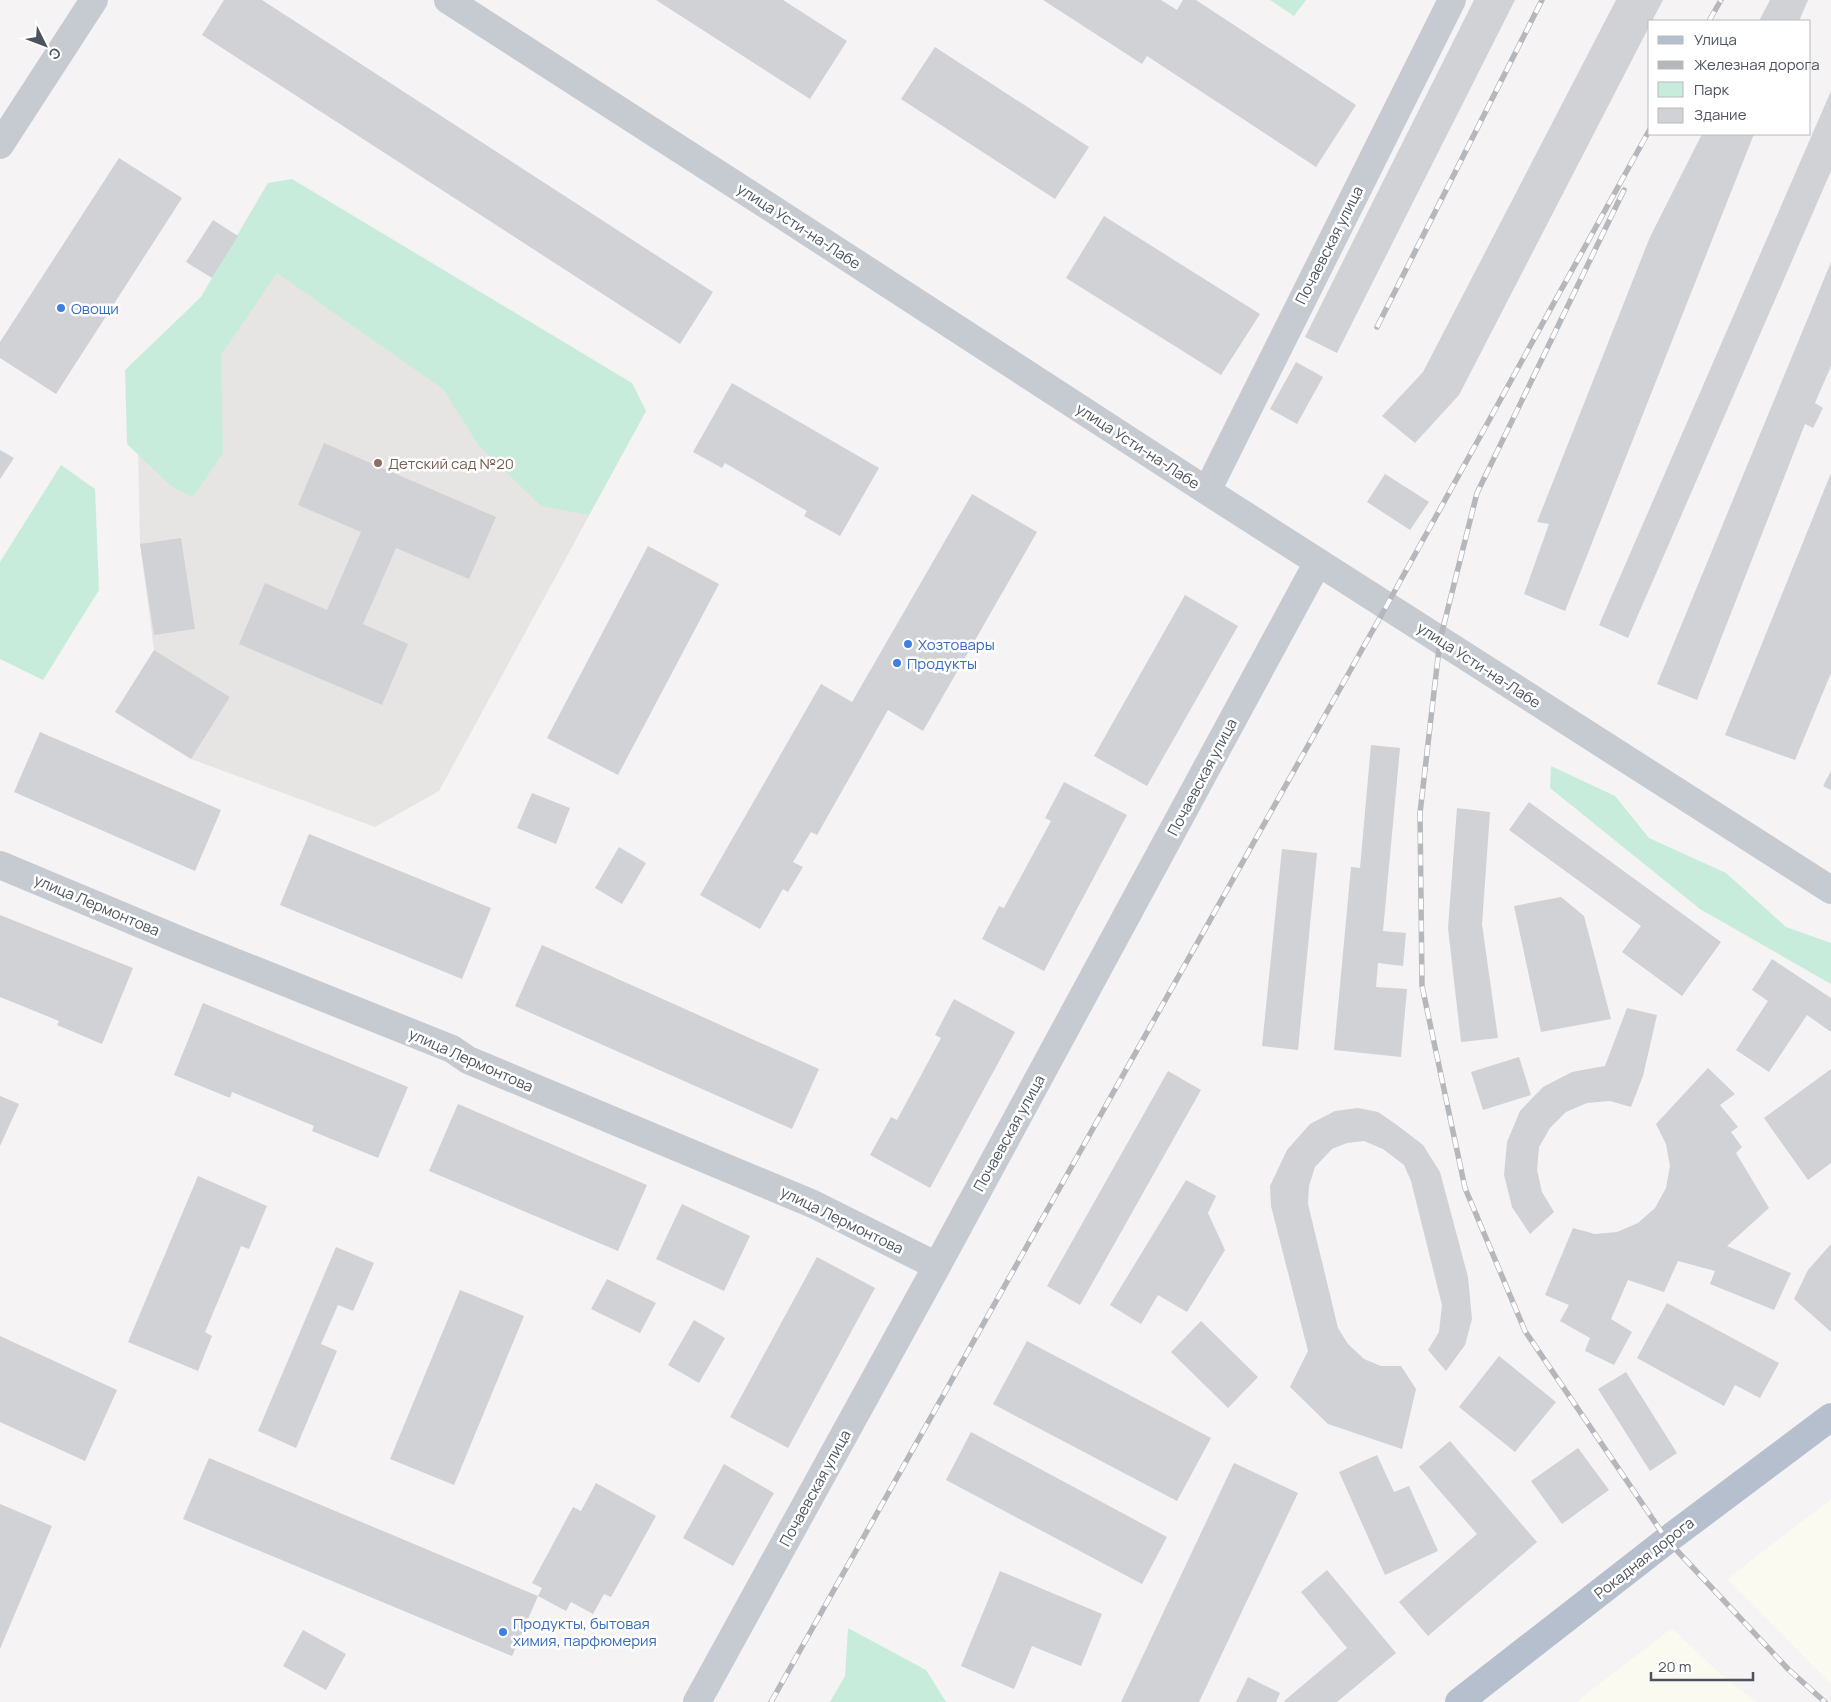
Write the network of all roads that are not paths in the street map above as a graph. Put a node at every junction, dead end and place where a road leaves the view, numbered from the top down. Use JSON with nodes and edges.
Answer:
{"nodes":[{"id":1,"x":94,"y":0,"type":"edge"},
{"id":2,"x":448,"y":0,"type":"edge"},
{"id":3,"x":1452,"y":0,"type":"edge"},
{"id":4,"x":0,"y":144,"type":"edge"},
{"id":5,"x":1206,"y":491,"type":"junction"},
{"id":6,"x":1318,"y":562,"type":"junction"},
{"id":7,"x":0,"y":865,"type":"edge"},
{"id":8,"x":1831,"y":890,"type":"edge"},
{"id":9,"x":937,"y":1266,"type":"junction"},
{"id":10,"x":1831,"y":1417,"type":"edge"},
{"id":11,"x":697,"y":1702,"type":"edge"},
{"id":12,"x":1459,"y":1702,"type":"edge"}],
"edges":[{"from":1,"to":4,"type":"street"},
{"from":2,"to":5,"type":"street","name":"улица Усти-на-Лабе"},
{"from":3,"to":5,"type":"street","name":"Почаевская улица"},
{"from":5,"to":6,"type":"street","name":"улица Усти-на-Лабе"},
{"from":6,"to":8,"type":"street","name":"улица Усти-на-Лабе"},
{"from":6,"to":9,"type":"street","name":"Почаевская улица"},
{"from":7,"to":9,"type":"street","name":"улица Лермонтова"},
{"from":9,"to":11,"type":"street","name":"Почаевская улица"},
{"from":10,"to":12,"type":"main road","name":"Рокадная дорога"}]}
